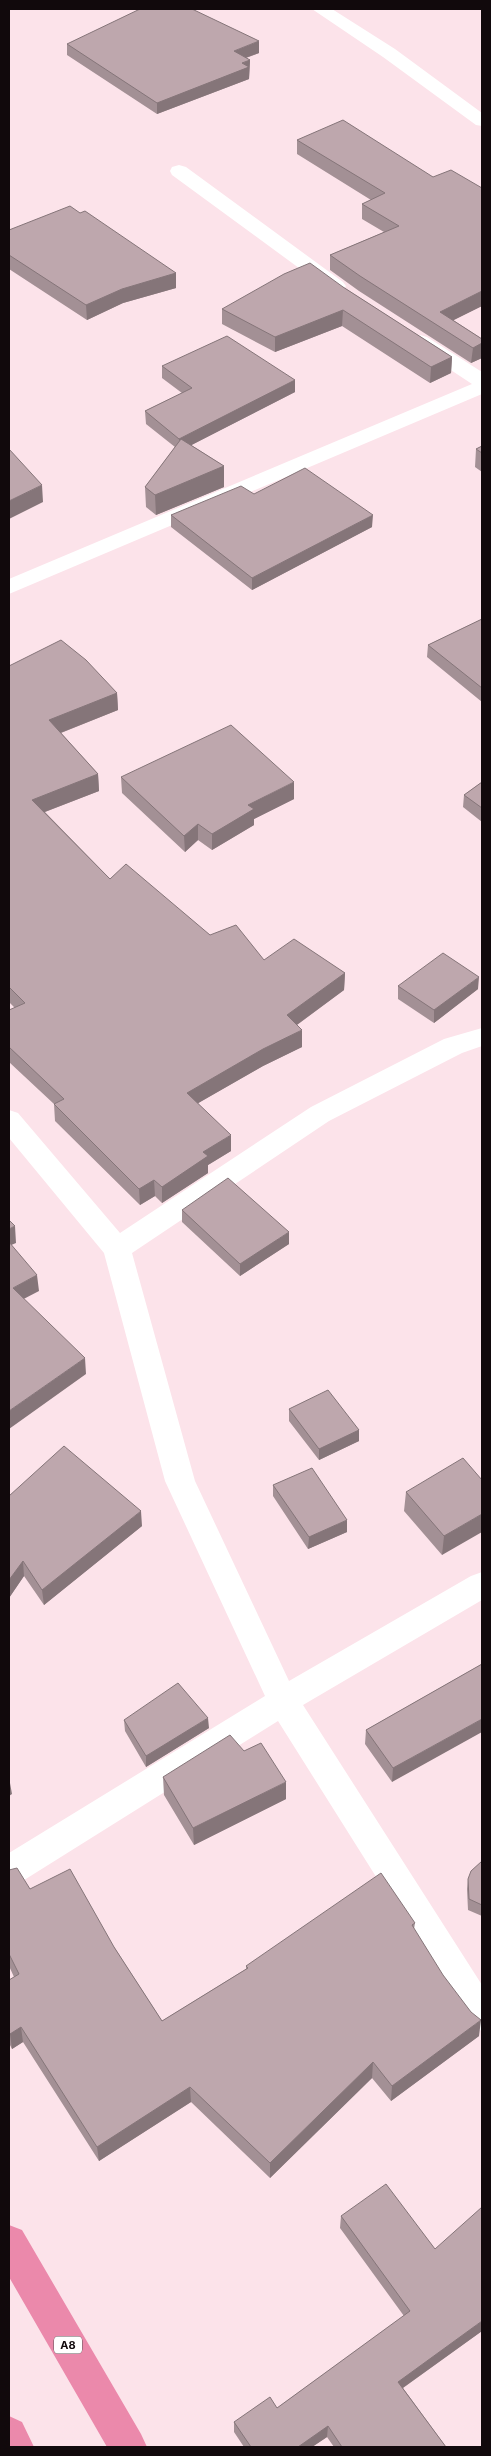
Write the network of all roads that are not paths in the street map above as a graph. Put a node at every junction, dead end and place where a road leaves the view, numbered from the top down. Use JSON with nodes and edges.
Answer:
{"nodes":[{"id":1,"x":321,"y":9,"type":"edge"},
{"id":2,"x":482,"y":121,"type":"edge"},
{"id":3,"x":179,"y":171,"type":"dead end"},
{"id":4,"x":351,"y":297,"type":"edge"},
{"id":5,"x":400,"y":328,"type":"edge"},
{"id":6,"x":482,"y":381,"type":"edge"},
{"id":7,"x":482,"y":387,"type":"edge"},
{"id":8,"x":9,"y":587,"type":"edge"},
{"id":9,"x":482,"y":1037,"type":"edge"},
{"id":10,"x":9,"y":1120,"type":"edge"},
{"id":11,"x":117,"y":1249,"type":"junction"},
{"id":12,"x":482,"y":1586,"type":"edge"},
{"id":13,"x":283,"y":1701,"type":"junction"},
{"id":14,"x":9,"y":1871,"type":"edge"},
{"id":15,"x":482,"y":2015,"type":"edge"},
{"id":16,"x":9,"y":2243,"type":"edge"},
{"id":17,"x":9,"y":2435,"type":"edge"},
{"id":18,"x":16,"y":2447,"type":"edge"},
{"id":19,"x":128,"y":2447,"type":"edge"}],
"edges":[{"from":1,"to":2,"type":"street"},
{"from":3,"to":4,"type":"street"},
{"from":5,"to":6,"type":"street"},
{"from":7,"to":8,"type":"street"},
{"from":9,"to":11,"type":"street"},
{"from":10,"to":11,"type":"street"},
{"from":11,"to":13,"type":"street"},
{"from":12,"to":13,"type":"street"},
{"from":13,"to":14,"type":"street"},
{"from":13,"to":15,"type":"street"},
{"from":16,"to":19,"type":"highway","number":"A8"},
{"from":17,"to":18,"type":"highway"}]}
